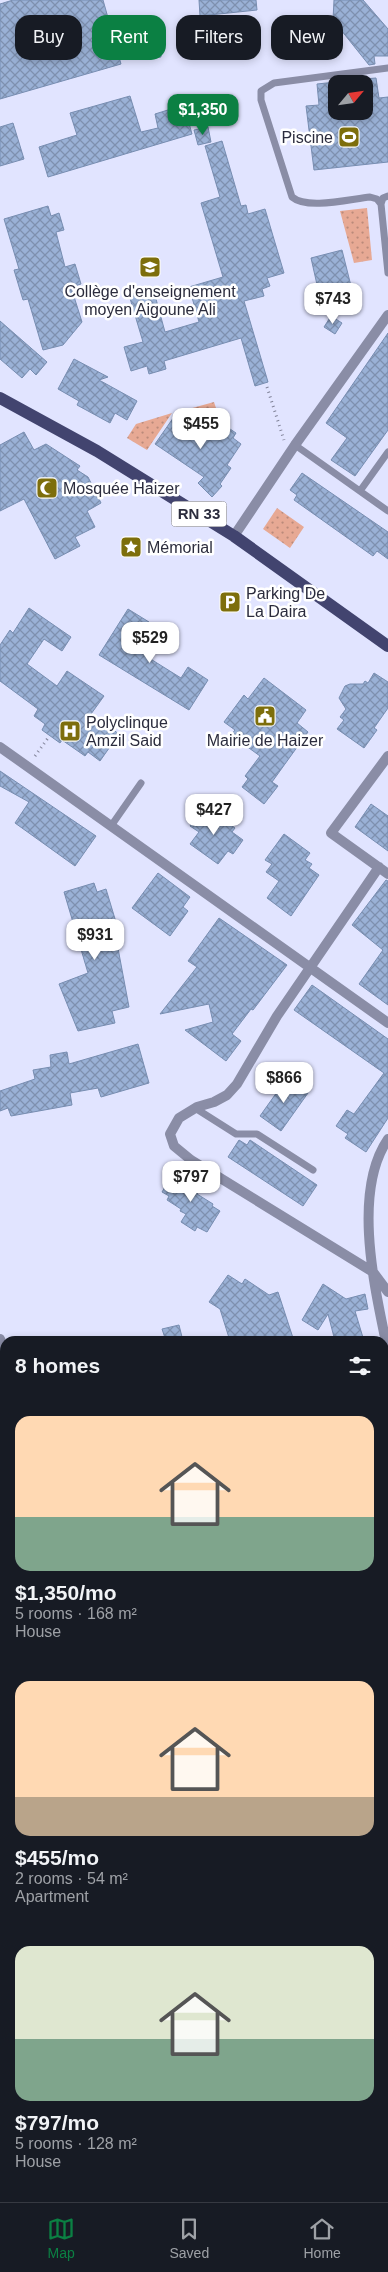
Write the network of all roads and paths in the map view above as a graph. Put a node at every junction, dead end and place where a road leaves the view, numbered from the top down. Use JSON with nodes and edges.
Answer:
{"nodes":[{"id":1,"x":388,"y":68,"type":"edge"},
{"id":2,"x":388,"y":196,"type":"edge"},
{"id":3,"x":381,"y":204,"type":"junction"},
{"id":4,"x":388,"y":273,"type":"edge"},
{"id":5,"x":388,"y":315,"type":"edge"},
{"id":6,"x":267,"y":387,"type":"dead end"},
{"id":7,"x":0,"y":398,"type":"edge"},
{"id":8,"x":292,"y":450,"type":"junction"},
{"id":9,"x":388,"y":452,"type":"edge"},
{"id":10,"x":360,"y":491,"type":"junction"},
{"id":11,"x":388,"y":511,"type":"edge"},
{"id":12,"x":234,"y":536,"type":"junction"},
{"id":13,"x":388,"y":646,"type":"edge"},
{"id":14,"x":48,"y":738,"type":"dead end"},
{"id":15,"x":0,"y":748,"type":"edge"},
{"id":16,"x":388,"y":756,"type":"edge"},
{"id":17,"x":27,"y":767,"type":"junction"},
{"id":18,"x":141,"y":783,"type":"dead end"},
{"id":19,"x":111,"y":826,"type":"junction"},
{"id":20,"x":378,"y":867,"type":"junction"},
{"id":21,"x":388,"y":874,"type":"edge"},
{"id":22,"x":310,"y":966,"type":"junction"},
{"id":23,"x":388,"y":1023,"type":"edge"},
{"id":24,"x":195,"y":1108,"type":"junction"},
{"id":25,"x":388,"y":1140,"type":"edge"},
{"id":26,"x":313,"y":1170,"type":"dead end"},
{"id":27,"x":373,"y":1272,"type":"junction"},
{"id":28,"x":388,"y":1292,"type":"edge"},
{"id":29,"x":385,"y":1336,"type":"edge"}],
"edges":[{"from":1,"to":3,"type":"lane"},
{"from":2,"to":3,"type":"lane"},
{"from":3,"to":4,"type":"lane"},
{"from":5,"to":8,"type":"street"},
{"from":6,"to":8,"type":"path"},
{"from":7,"to":12,"type":"main road","number":"RN 33"},
{"from":8,"to":10,"type":"lane"},
{"from":8,"to":12,"type":"street"},
{"from":9,"to":10,"type":"lane"},
{"from":10,"to":11,"type":"lane"},
{"from":12,"to":13,"type":"main road","number":"RN 33"},
{"from":14,"to":17,"type":"path"},
{"from":15,"to":17,"type":"street"},
{"from":16,"to":20,"type":"street"},
{"from":17,"to":19,"type":"street"},
{"from":18,"to":19,"type":"lane"},
{"from":19,"to":22,"type":"street"},
{"from":20,"to":21,"type":"street"},
{"from":20,"to":22,"type":"street"},
{"from":22,"to":23,"type":"street"},
{"from":22,"to":24,"type":"street"},
{"from":24,"to":26,"type":"lane"},
{"from":24,"to":27,"type":"street"},
{"from":25,"to":27,"type":"street"},
{"from":27,"to":28,"type":"street"},
{"from":27,"to":29,"type":"street"}]}
